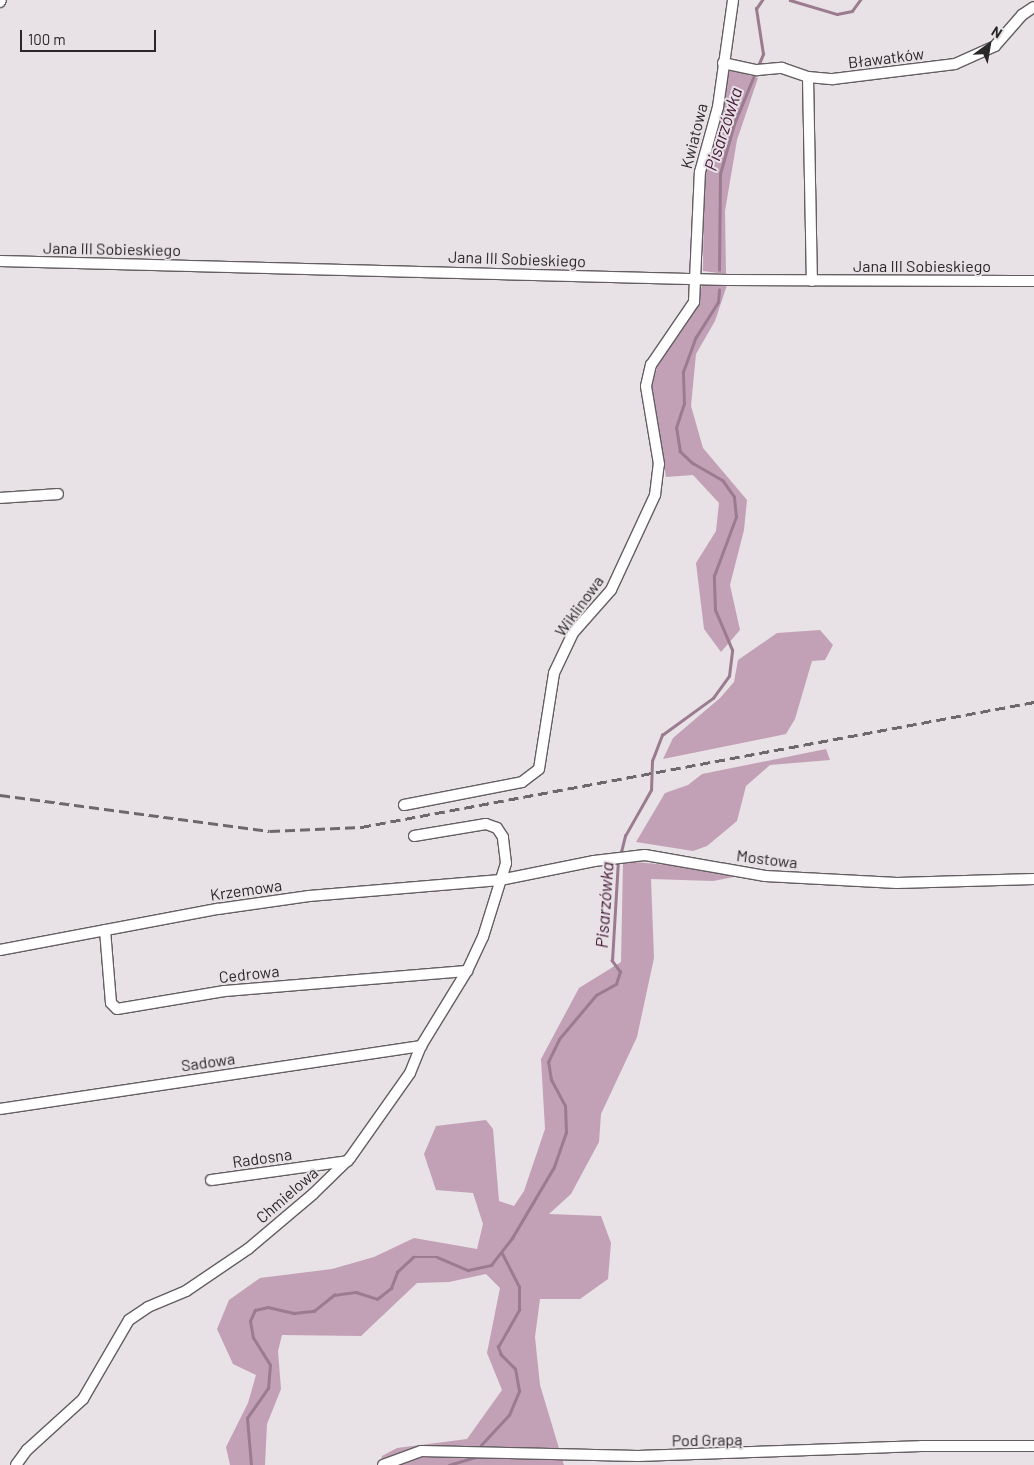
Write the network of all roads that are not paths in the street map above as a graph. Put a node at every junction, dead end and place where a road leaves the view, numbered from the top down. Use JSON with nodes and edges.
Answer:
{"nodes":[{"id":1,"x":732,"y":0,"type":"edge"},
{"id":2,"x":1034,"y":8,"type":"edge"},
{"id":3,"x":723,"y":64,"type":"junction"},
{"id":4,"x":808,"y":77,"type":"junction"},
{"id":5,"x":0,"y":261,"type":"edge"},
{"id":6,"x":697,"y":279,"type":"junction"},
{"id":7,"x":1034,"y":280,"type":"edge"},
{"id":8,"x":812,"y":281,"type":"junction"},
{"id":9,"x":58,"y":494,"type":"dead end"},
{"id":10,"x":0,"y":498,"type":"edge"},
{"id":11,"x":404,"y":805,"type":"dead end"},
{"id":12,"x":414,"y":836,"type":"dead end"},
{"id":13,"x":1034,"y":879,"type":"edge"},
{"id":14,"x":500,"y":880,"type":"junction"},
{"id":15,"x":105,"y":930,"type":"junction"},
{"id":16,"x":0,"y":950,"type":"edge"},
{"id":17,"x":467,"y":972,"type":"junction"},
{"id":18,"x":421,"y":1046,"type":"junction"},
{"id":19,"x":0,"y":1109,"type":"edge"},
{"id":20,"x":348,"y":1161,"type":"junction"},
{"id":21,"x":211,"y":1180,"type":"dead end"},
{"id":22,"x":1034,"y":1446,"type":"edge"},
{"id":23,"x":16,"y":1465,"type":"edge"},
{"id":24,"x":383,"y":1465,"type":"edge"}],
"edges":[{"from":1,"to":3,"type":"street","name":"Kwiatowa"},
{"from":2,"to":4,"type":"street","name":"Bławatków"},
{"from":3,"to":4,"type":"street","name":"Bławatków"},
{"from":3,"to":6,"type":"street","name":"Kwiatowa"},
{"from":4,"to":8,"type":"street"},
{"from":5,"to":6,"type":"street","name":"Jana III Sobieskiego"},
{"from":6,"to":8,"type":"street","name":"Jana III Sobieskiego"},
{"from":6,"to":11,"type":"street","name":"Wiklinowa"},
{"from":7,"to":8,"type":"street","name":"Jana III Sobieskiego"},
{"from":9,"to":10,"type":"street"},
{"from":12,"to":14,"type":"street"},
{"from":13,"to":14,"type":"street","name":"Mostowa"},
{"from":14,"to":15,"type":"street","name":"Krzemowa"},
{"from":14,"to":17,"type":"street","name":"Chmielowa"},
{"from":15,"to":16,"type":"street","name":"Krzemowa"},
{"from":15,"to":17,"type":"street","name":"Cedrowa"},
{"from":17,"to":18,"type":"street","name":"Chmielowa"},
{"from":18,"to":19,"type":"street","name":"Sadowa"},
{"from":18,"to":20,"type":"street","name":"Chmielowa"},
{"from":20,"to":21,"type":"street","name":"Radosna"},
{"from":20,"to":23,"type":"street","name":"Chmielowa"},
{"from":22,"to":24,"type":"street","name":"Pod Grapą"}]}
